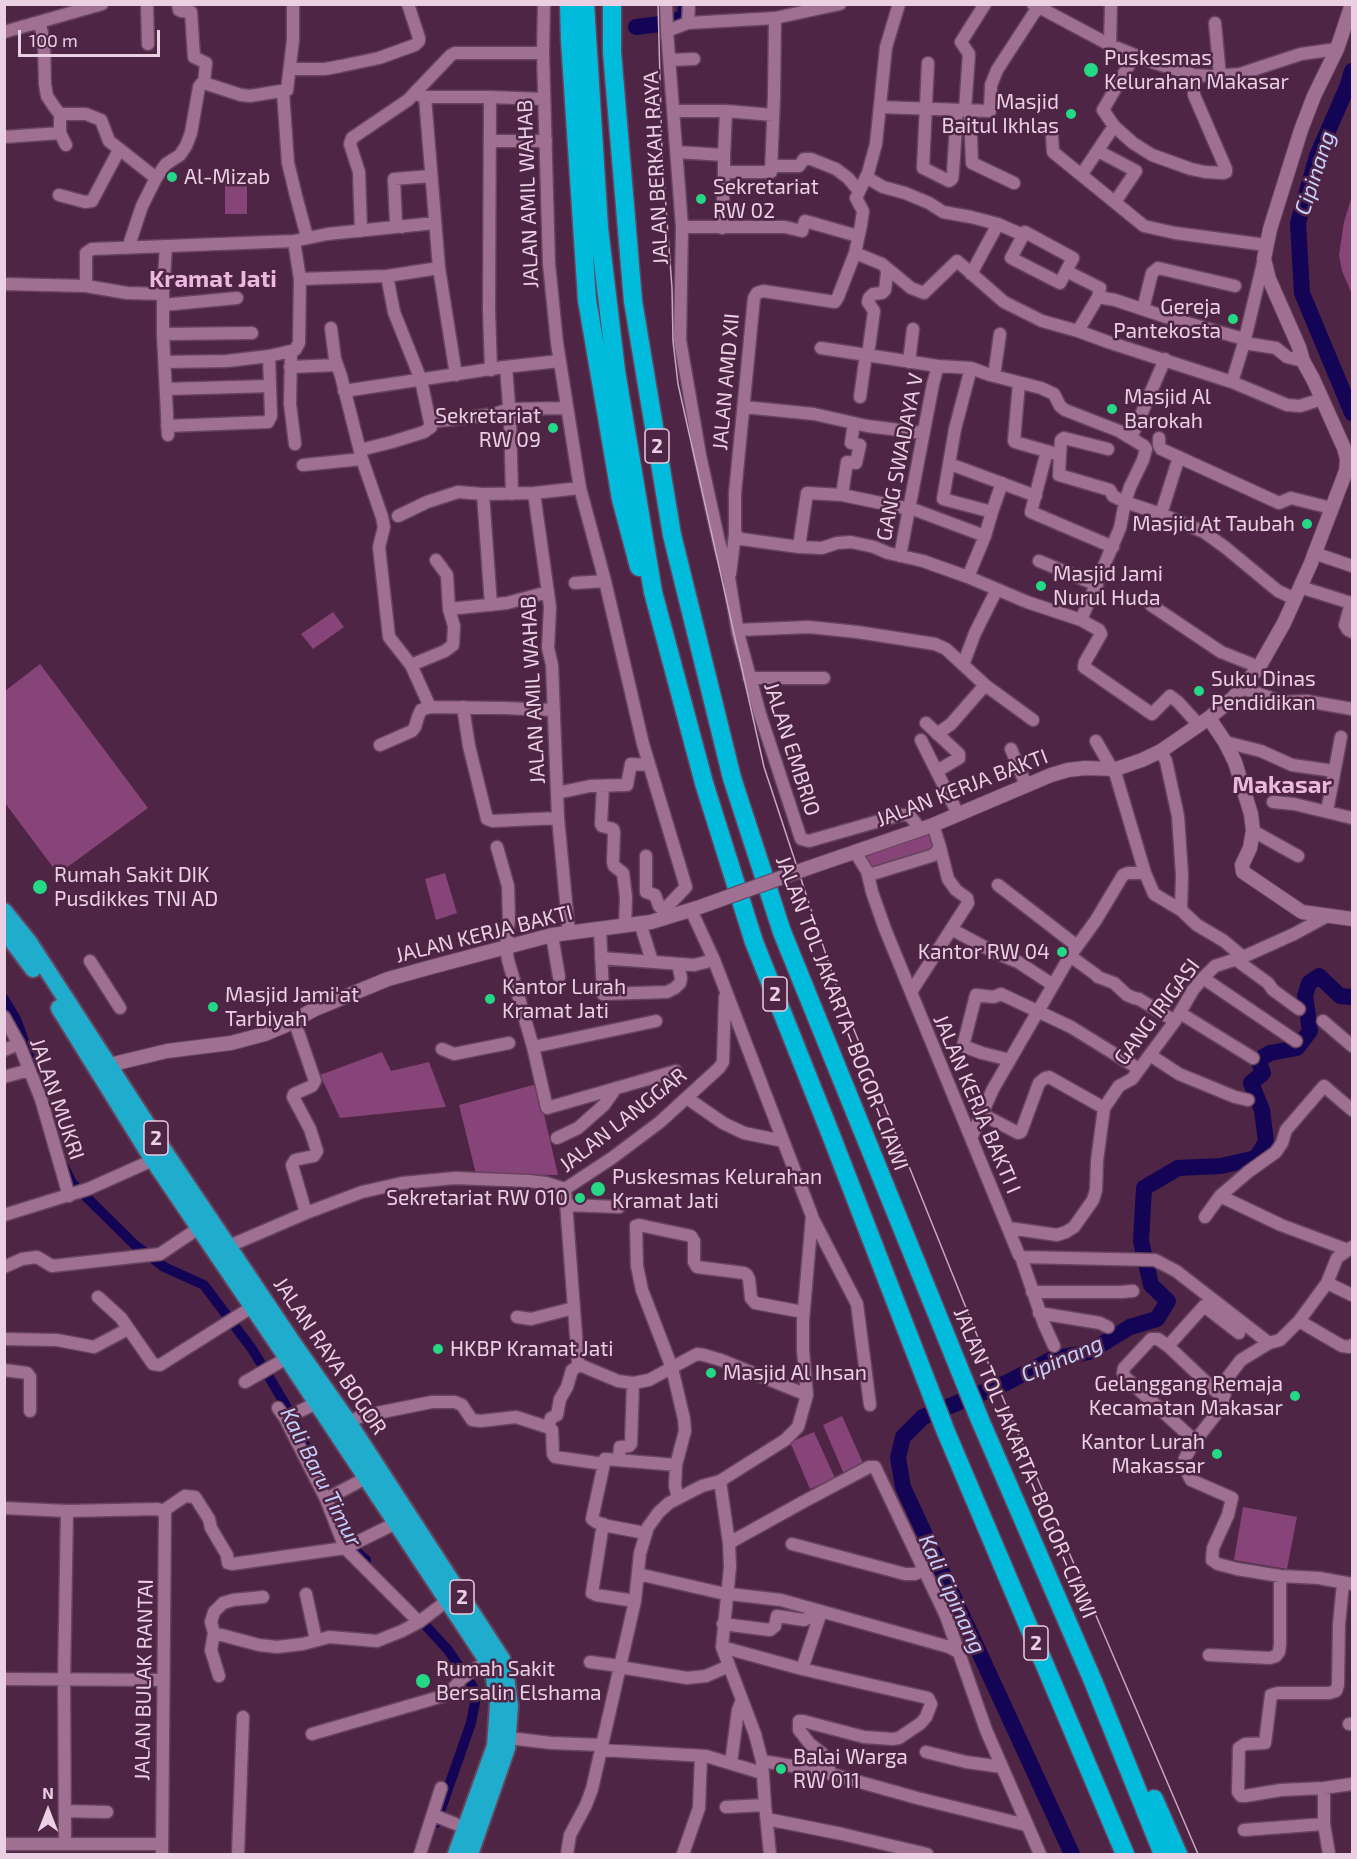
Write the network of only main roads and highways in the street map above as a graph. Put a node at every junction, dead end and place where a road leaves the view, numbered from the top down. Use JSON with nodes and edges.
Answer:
{"nodes":[{"id":1,"x":560,"y":4,"type":"edge"},
{"id":2,"x":569,"y":4,"type":"edge"},
{"id":3,"x":612,"y":4,"type":"edge"},
{"id":4,"x":586,"y":10,"type":"edge"},
{"id":5,"x":570,"y":40,"type":"junction"},
{"id":6,"x":654,"y":592,"type":"junction"},
{"id":7,"x":4,"y":911,"type":"edge"},
{"id":8,"x":4,"y":930,"type":"edge"},
{"id":9,"x":10,"y":948,"type":"edge"},
{"id":10,"x":51,"y":986,"type":"junction"},
{"id":11,"x":104,"y":1068,"type":"junction"},
{"id":12,"x":287,"y":1350,"type":"junction"},
{"id":13,"x":303,"y":1370,"type":"junction"},
{"id":14,"x":1093,"y":1681,"type":"junction"},
{"id":15,"x":456,"y":1854,"type":"edge"},
{"id":16,"x":470,"y":1854,"type":"edge"},
{"id":17,"x":1125,"y":1854,"type":"edge"},
{"id":18,"x":1163,"y":1854,"type":"edge"},
{"id":19,"x":1178,"y":1854,"type":"edge"}],
"edges":[{"from":1,"to":5,"type":"highway"},
{"from":2,"to":5,"type":"highway"},
{"from":3,"to":14,"type":"highway","name":"JALAN TOL JAKARTA–BOGOR–CIAWI","number":"2"},
{"from":4,"to":6,"type":"highway","number":"2"},
{"from":5,"to":6,"type":"highway"},
{"from":6,"to":17,"type":"highway","number":"2"},
{"from":7,"to":10,"type":"highway","name":"JALAN RAYA BOGOR","number":"2"},
{"from":8,"to":9,"type":"highway","name":"JALAN RAYA BOGOR","number":"2"},
{"from":9,"to":10,"type":"highway","name":"JALAN RAYA BOGOR","number":"2"},
{"from":10,"to":11,"type":"highway","name":"JALAN RAYA BOGOR","number":"2"},
{"from":11,"to":12,"type":"highway","name":"JALAN RAYA BOGOR","number":"2"},
{"from":11,"to":12,"type":"highway","name":"JALAN RAYA BOGOR","number":"2"},
{"from":12,"to":13,"type":"highway","name":"JALAN RAYA BOGOR","number":"2"},
{"from":13,"to":15,"type":"highway","name":"JALAN RAYA BOGOR","number":"2"},
{"from":13,"to":16,"type":"highway","name":"JALAN RAYA BOGOR","number":"2"},
{"from":14,"to":18,"type":"highway","name":"JALAN TOL JAKARTA–BOGOR–CIAWI","number":"2"},
{"from":14,"to":19,"type":"highway"}]}
